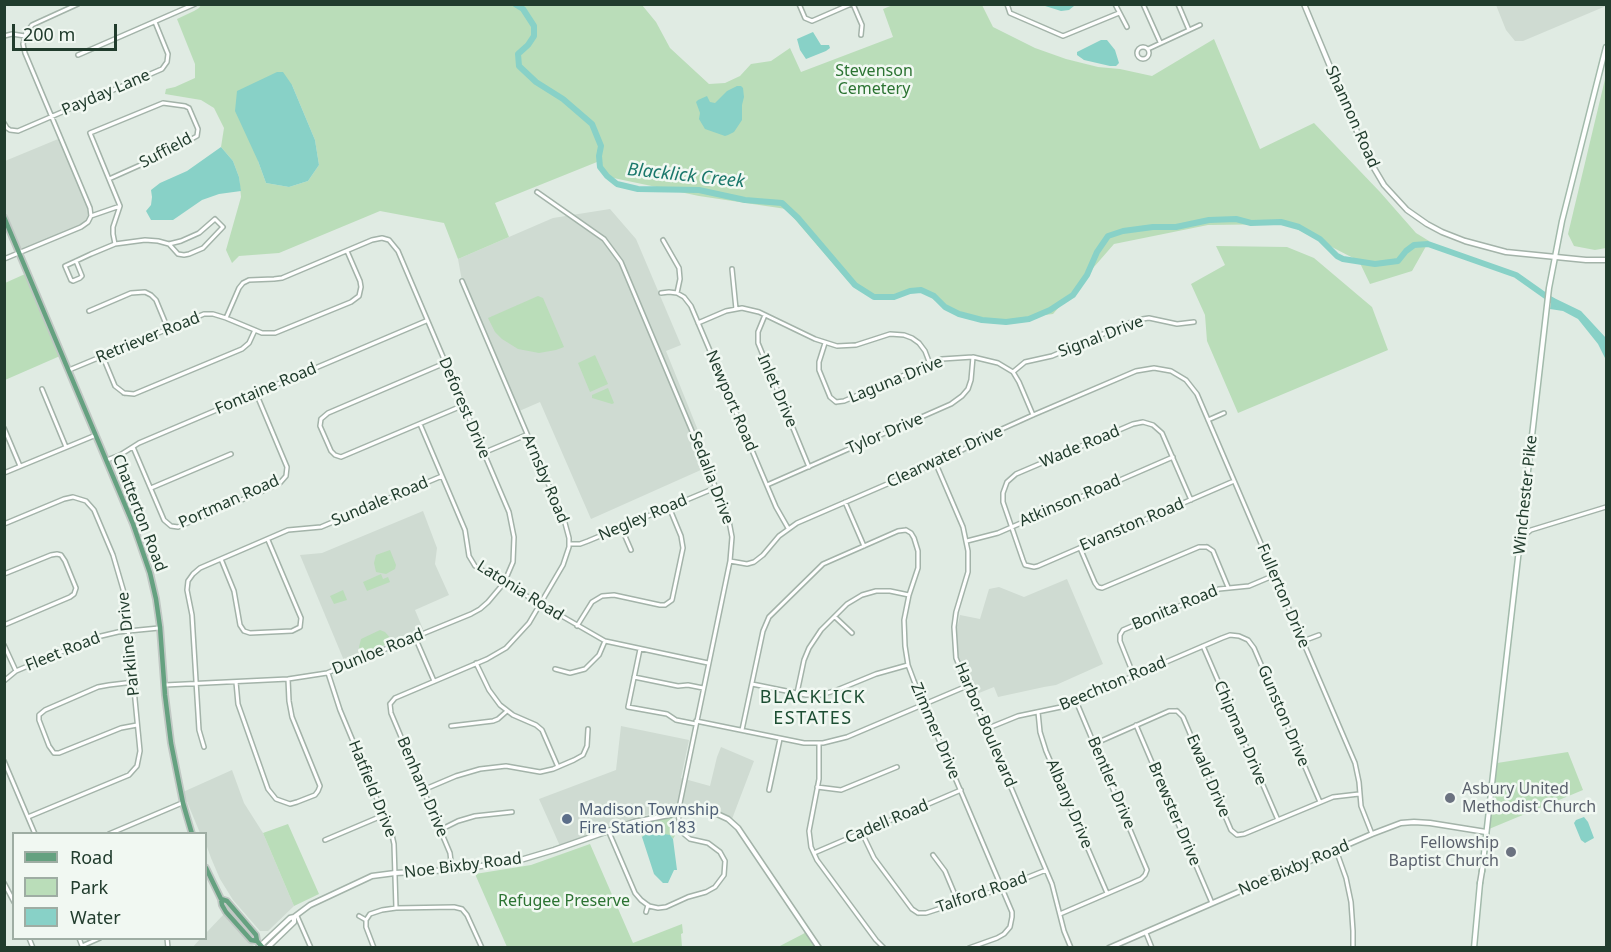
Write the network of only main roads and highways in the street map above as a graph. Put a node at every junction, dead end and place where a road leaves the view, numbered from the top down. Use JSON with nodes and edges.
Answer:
{"nodes":[{"id":1,"x":4,"y":217,"type":"edge"},
{"id":2,"x":191,"y":832,"type":"edge"},
{"id":3,"x":207,"y":870,"type":"edge"},
{"id":4,"x":261,"y":946,"type":"edge"}],
"edges":[{"from":1,"to":2,"type":"main road","name":"Chatterton Road"},
{"from":3,"to":4,"type":"main road"}]}
